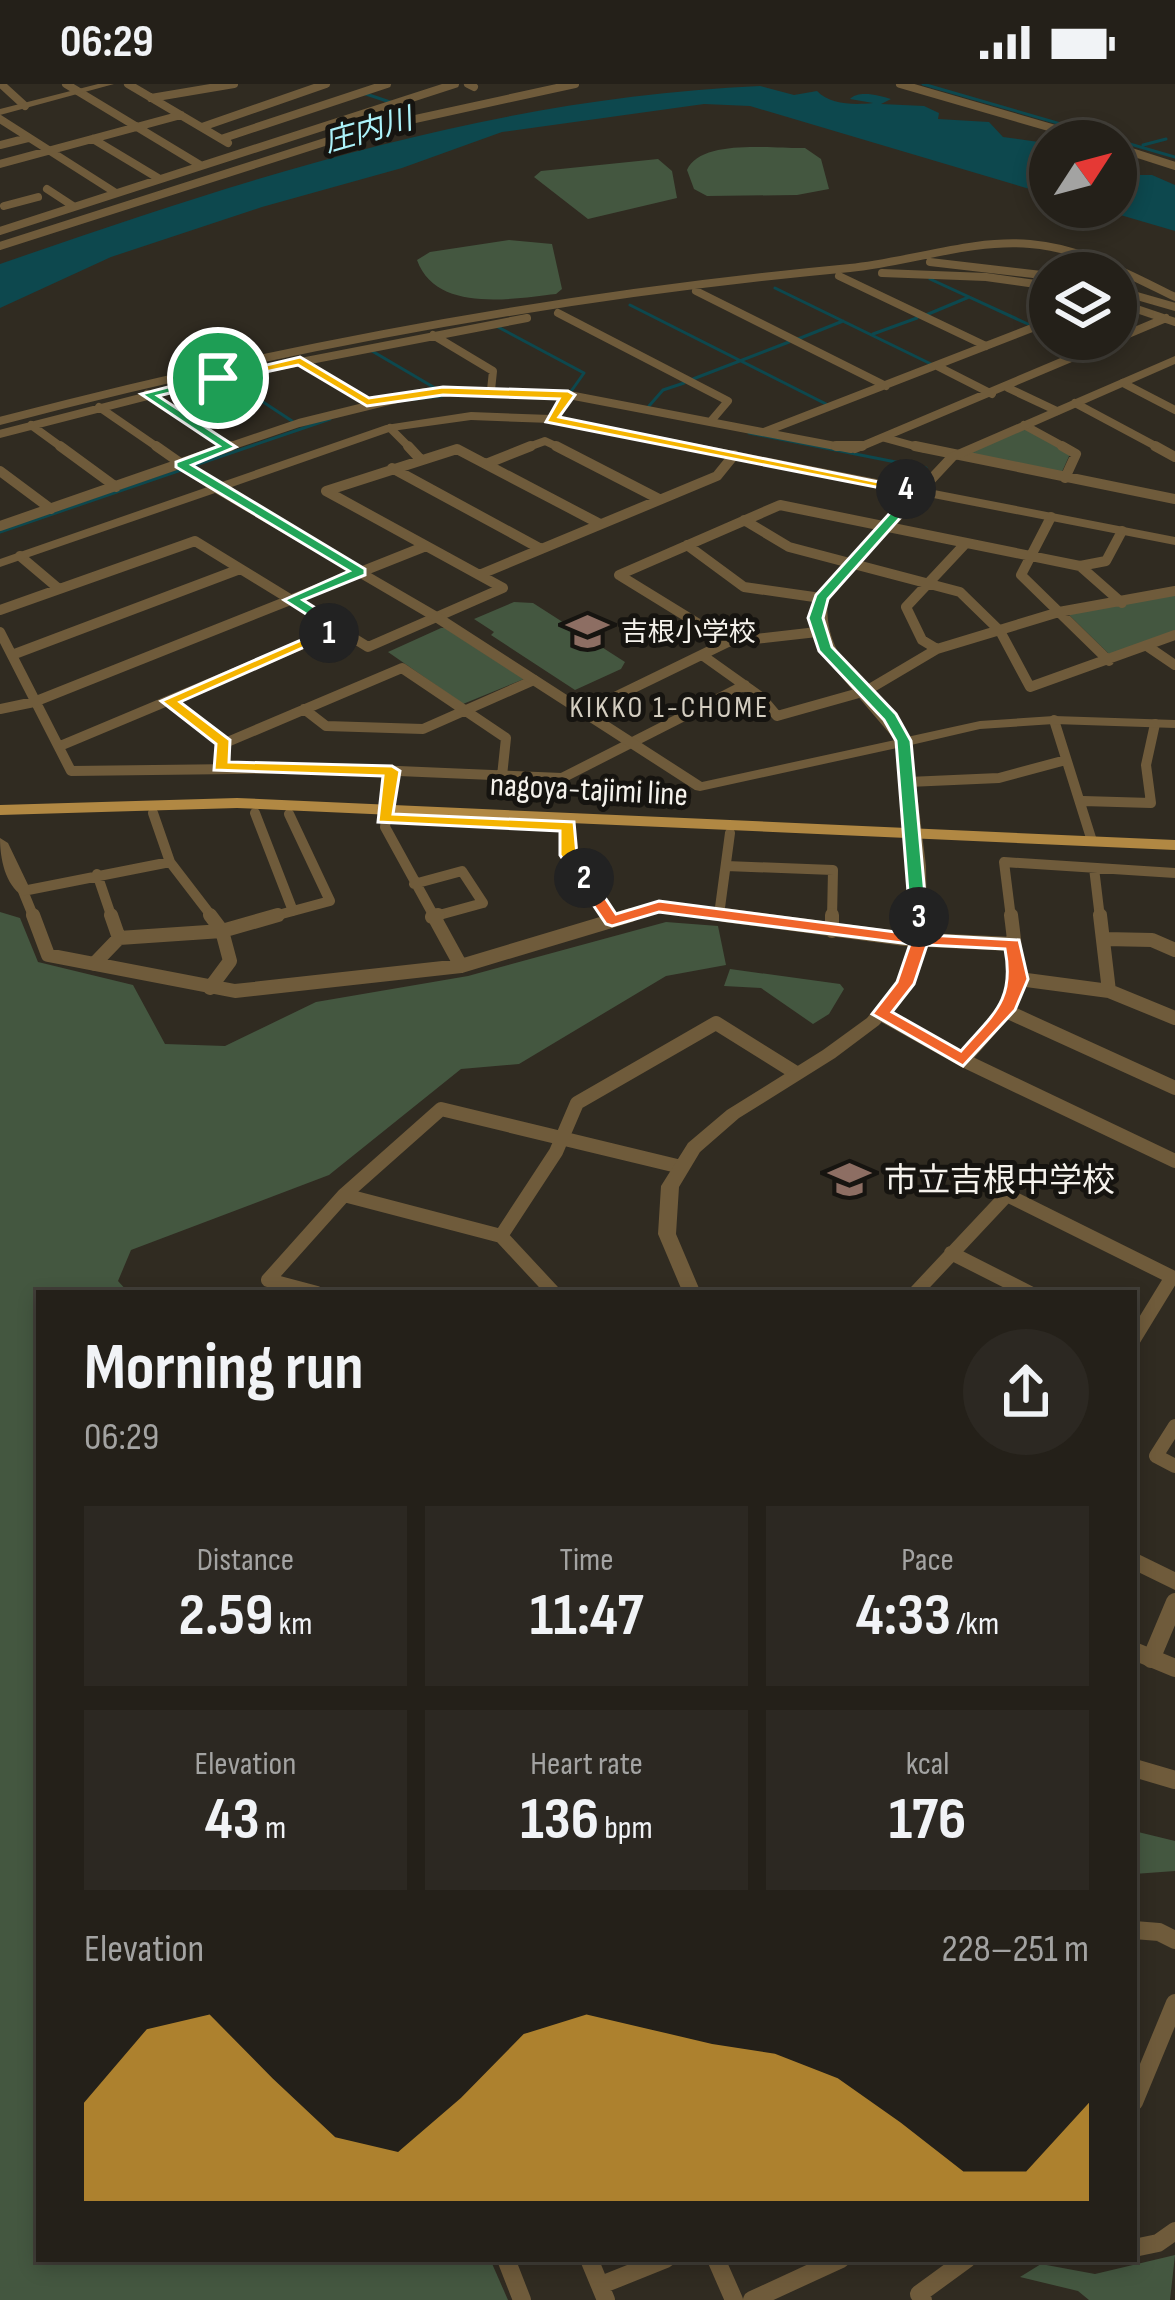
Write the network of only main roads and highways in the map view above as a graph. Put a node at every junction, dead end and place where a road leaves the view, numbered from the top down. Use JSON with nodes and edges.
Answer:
{"nodes":[{"id":1,"x":0,"y":810,"type":"edge"},
{"id":2,"x":385,"y":813,"type":"junction"},
{"id":3,"x":0,"y":821,"type":"edge"},
{"id":4,"x":914,"y":837,"type":"junction"},
{"id":5,"x":1175,"y":845,"type":"edge"},
{"id":6,"x":1174,"y":867,"type":"edge"}],
"edges":[{"from":1,"to":2,"type":"main road","name":"nagoya-tajimi line"},
{"from":2,"to":3,"type":"main road","name":"nagoya-tajimi line"},
{"from":2,"to":4,"type":"main road","name":"nagoya-tajimi line"},
{"from":2,"to":4,"type":"main road","name":"nagoya-tajimi line"},
{"from":4,"to":5,"type":"main road","name":"nagoya-tajimi line"},
{"from":4,"to":6,"type":"main road","name":"nagoya-tajimi line"}]}
